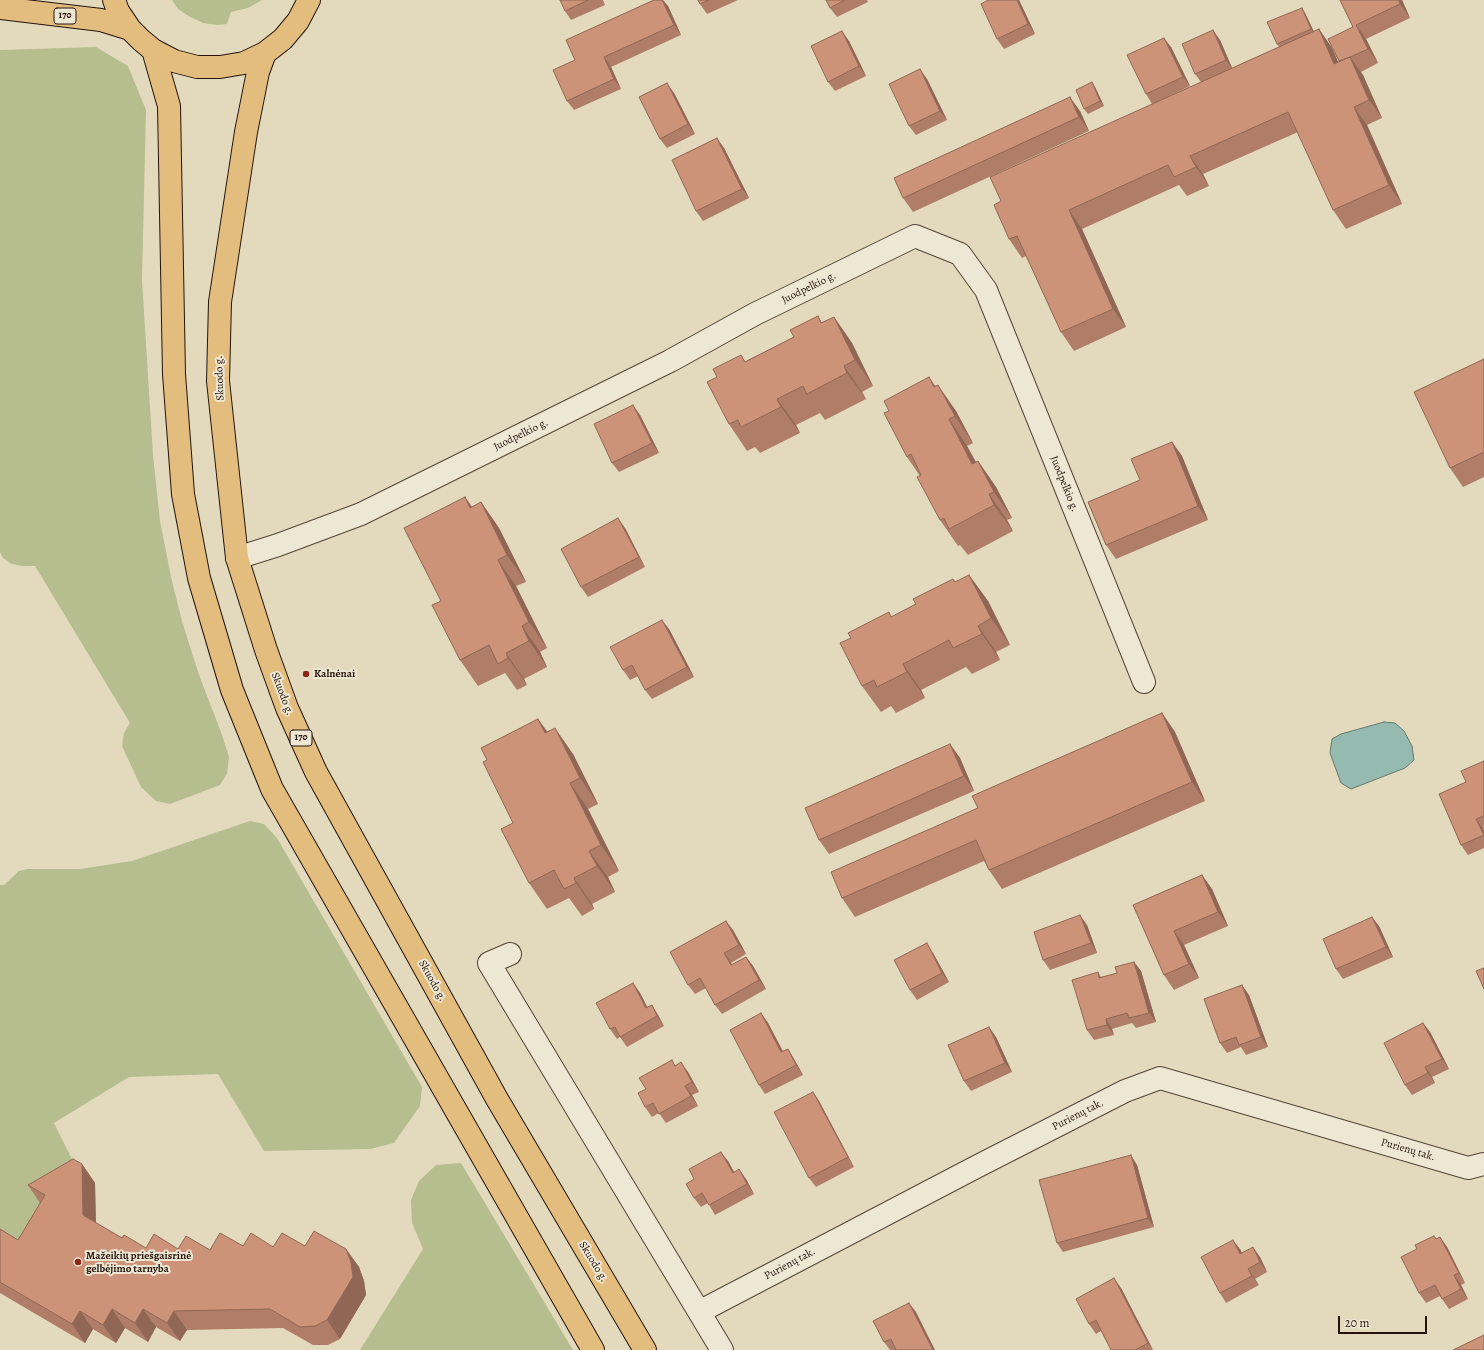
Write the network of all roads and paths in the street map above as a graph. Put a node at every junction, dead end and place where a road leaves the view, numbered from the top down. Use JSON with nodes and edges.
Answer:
{"nodes":[{"id":1,"x":114,"y":0,"type":"edge"},
{"id":2,"x":309,"y":0,"type":"edge"},
{"id":3,"x":0,"y":8,"type":"edge"},
{"id":4,"x":130,"y":29,"type":"junction"},
{"id":5,"x":153,"y":50,"type":"junction"},
{"id":6,"x":265,"y":53,"type":"junction"},
{"id":7,"x":237,"y":558,"type":"junction"},
{"id":8,"x":1144,"y":682,"type":"dead end"},
{"id":9,"x":510,"y":954,"type":"dead end"},
{"id":10,"x":1484,"y":1164,"type":"edge"},
{"id":11,"x":699,"y":1312,"type":"junction"},
{"id":12,"x":593,"y":1350,"type":"edge"},
{"id":13,"x":645,"y":1350,"type":"edge"},
{"id":14,"x":722,"y":1350,"type":"edge"}],
"edges":[{"from":1,"to":4,"type":"main road"},
{"from":2,"to":6,"type":"main road"},
{"from":3,"to":4,"type":"main road","number":"170"},
{"from":4,"to":5,"type":"main road"},
{"from":5,"to":6,"type":"main road"},
{"from":5,"to":12,"type":"main road"},
{"from":6,"to":7,"type":"main road","name":"Skuodo g.","number":"170"},
{"from":7,"to":8,"type":"street","name":"Juodpelkio g."},
{"from":7,"to":13,"type":"main road","name":"Skuodo g.","number":"170"},
{"from":9,"to":11,"type":"street"},
{"from":10,"to":11,"type":"street","name":"Purienų tak."},
{"from":11,"to":14,"type":"street"}]}
